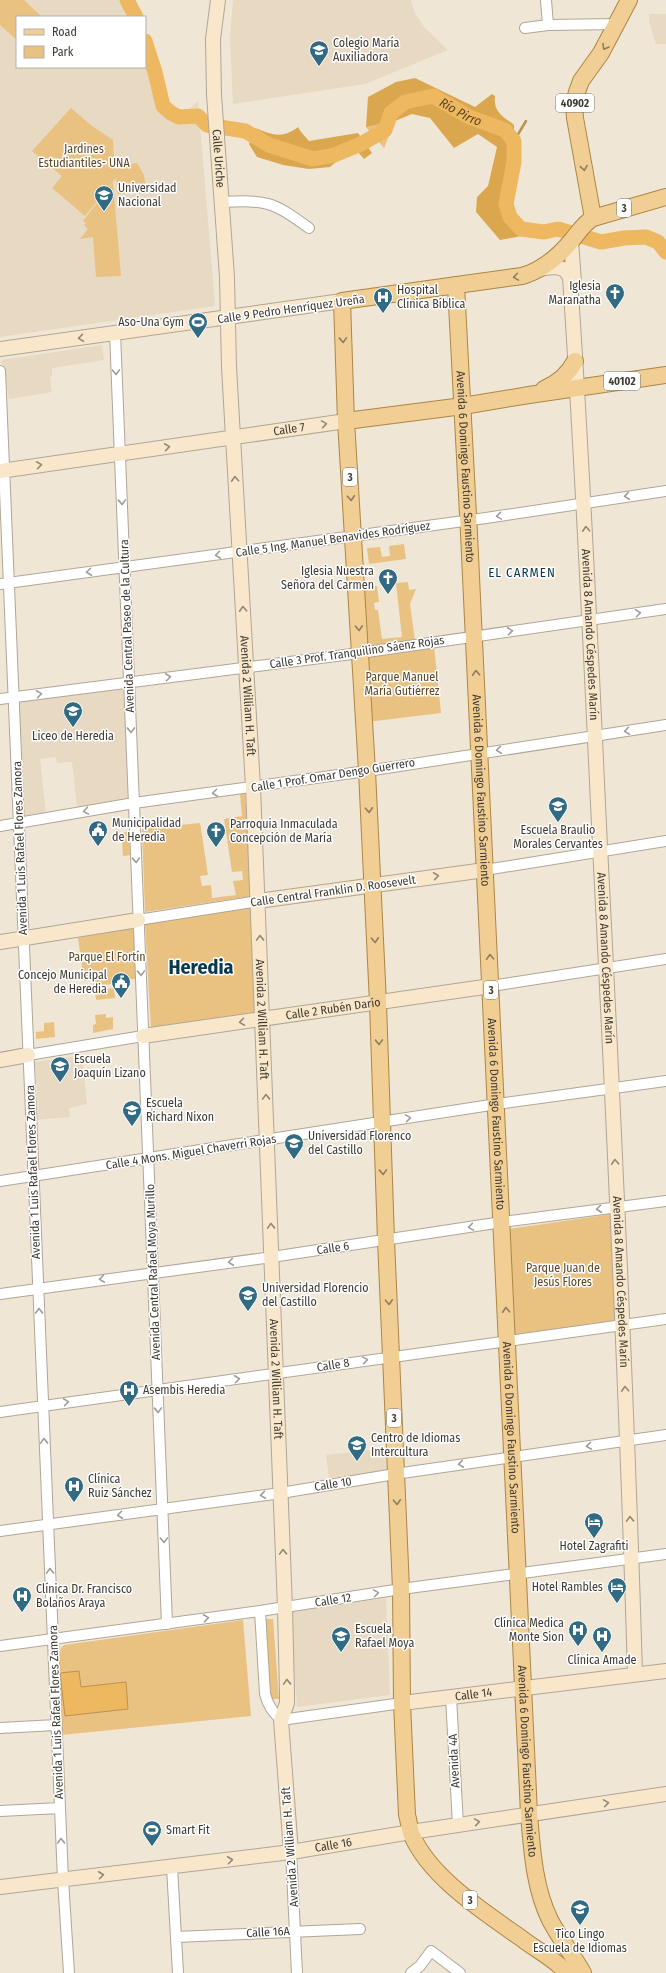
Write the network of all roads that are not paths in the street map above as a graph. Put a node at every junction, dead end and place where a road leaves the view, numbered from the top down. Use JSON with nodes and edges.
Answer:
{"nodes":[{"id":1,"x":218,"y":0,"type":"edge"},
{"id":2,"x":546,"y":0,"type":"edge"},
{"id":3,"x":630,"y":0,"type":"edge"},
{"id":4,"x":618,"y":24,"type":"junction"},
{"id":5,"x":548,"y":25,"type":"junction"},
{"id":6,"x":525,"y":28,"type":"dead end"},
{"id":7,"x":666,"y":197,"type":"edge"},
{"id":8,"x":222,"y":202,"type":"junction"},
{"id":9,"x":588,"y":221,"type":"junction"},
{"id":10,"x":309,"y":228,"type":"dead end"},
{"id":11,"x":572,"y":240,"type":"junction"},
{"id":12,"x":540,"y":269,"type":"junction"},
{"id":13,"x":456,"y":285,"type":"junction"},
{"id":14,"x":342,"y":301,"type":"junction"},
{"id":15,"x":228,"y":318,"type":"junction"},
{"id":16,"x":115,"y":333,"type":"junction"},
{"id":17,"x":0,"y":349,"type":"edge"},
{"id":18,"x":576,"y":361,"type":"junction"},
{"id":19,"x":0,"y":371,"type":"edge"},
{"id":20,"x":666,"y":375,"type":"edge"},
{"id":21,"x":599,"y":385,"type":"junction"},
{"id":22,"x":578,"y":388,"type":"junction"},
{"id":23,"x":529,"y":395,"type":"junction"},
{"id":24,"x":463,"y":406,"type":"junction"},
{"id":25,"x":346,"y":421,"type":"junction"},
{"id":26,"x":233,"y":438,"type":"junction"},
{"id":27,"x":120,"y":454,"type":"junction"},
{"id":28,"x":2,"y":470,"type":"edge"},
{"id":29,"x":666,"y":491,"type":"edge"},
{"id":30,"x":585,"y":502,"type":"junction"},
{"id":31,"x":469,"y":520,"type":"junction"},
{"id":32,"x":353,"y":536,"type":"junction"},
{"id":33,"x":239,"y":552,"type":"junction"},
{"id":34,"x":124,"y":568,"type":"junction"},
{"id":35,"x":4,"y":583,"type":"edge"},
{"id":36,"x":666,"y":609,"type":"edge"},
{"id":37,"x":591,"y":619,"type":"junction"},
{"id":38,"x":474,"y":636,"type":"junction"},
{"id":39,"x":360,"y":653,"type":"junction"},
{"id":40,"x":246,"y":667,"type":"junction"},
{"id":41,"x":129,"y":682,"type":"junction"},
{"id":42,"x":14,"y":697,"type":"junction"},
{"id":43,"x":0,"y":699,"type":"edge"},
{"id":44,"x":666,"y":725,"type":"edge"},
{"id":45,"x":596,"y":736,"type":"junction"},
{"id":46,"x":480,"y":753,"type":"junction"},
{"id":47,"x":367,"y":771,"type":"junction"},
{"id":48,"x":253,"y":787,"type":"junction"},
{"id":49,"x":134,"y":803,"type":"junction"},
{"id":50,"x":19,"y":823,"type":"junction"},
{"id":51,"x":0,"y":826,"type":"edge"},
{"id":52,"x":666,"y":841,"type":"edge"},
{"id":53,"x":600,"y":851,"type":"junction"},
{"id":54,"x":485,"y":870,"type":"junction"},
{"id":55,"x":372,"y":885,"type":"junction"},
{"id":56,"x":258,"y":901,"type":"junction"},
{"id":57,"x":138,"y":920,"type":"junction"},
{"id":58,"x":23,"y":938,"type":"junction"},
{"id":59,"x":0,"y":942,"type":"edge"},
{"id":60,"x":666,"y":959,"type":"edge"},
{"id":61,"x":607,"y":967,"type":"junction"},
{"id":62,"x":491,"y":986,"type":"junction"},
{"id":63,"x":378,"y":1003,"type":"junction"},
{"id":64,"x":263,"y":1019,"type":"junction"},
{"id":65,"x":143,"y":1036,"type":"junction"},
{"id":66,"x":28,"y":1055,"type":"junction"},
{"id":67,"x":0,"y":1060,"type":"edge"},
{"id":68,"x":666,"y":1081,"type":"edge"},
{"id":69,"x":612,"y":1089,"type":"junction"},
{"id":70,"x":496,"y":1104,"type":"junction"},
{"id":71,"x":382,"y":1122,"type":"junction"},
{"id":72,"x":268,"y":1140,"type":"junction"},
{"id":73,"x":148,"y":1158,"type":"junction"},
{"id":74,"x":33,"y":1176,"type":"junction"},
{"id":75,"x":0,"y":1181,"type":"edge"},
{"id":76,"x":666,"y":1201,"type":"edge"},
{"id":77,"x":617,"y":1207,"type":"junction"},
{"id":78,"x":502,"y":1222,"type":"junction"},
{"id":79,"x":386,"y":1240,"type":"junction"},
{"id":80,"x":272,"y":1256,"type":"junction"},
{"id":81,"x":153,"y":1272,"type":"junction"},
{"id":82,"x":38,"y":1288,"type":"junction"},
{"id":83,"x":0,"y":1294,"type":"edge"},
{"id":84,"x":666,"y":1319,"type":"edge"},
{"id":85,"x":622,"y":1324,"type":"junction"},
{"id":86,"x":508,"y":1340,"type":"junction"},
{"id":87,"x":392,"y":1356,"type":"junction"},
{"id":88,"x":276,"y":1374,"type":"junction"},
{"id":89,"x":157,"y":1389,"type":"junction"},
{"id":90,"x":43,"y":1405,"type":"junction"},
{"id":91,"x":0,"y":1412,"type":"edge"},
{"id":92,"x":666,"y":1435,"type":"edge"},
{"id":93,"x":628,"y":1440,"type":"junction"},
{"id":94,"x":513,"y":1457,"type":"junction"},
{"id":95,"x":395,"y":1474,"type":"junction"},
{"id":96,"x":281,"y":1493,"type":"junction"},
{"id":97,"x":162,"y":1510,"type":"junction"},
{"id":98,"x":48,"y":1524,"type":"junction"},
{"id":99,"x":0,"y":1531,"type":"edge"},
{"id":100,"x":666,"y":1554,"type":"edge"},
{"id":101,"x":632,"y":1558,"type":"junction"},
{"id":102,"x":519,"y":1573,"type":"junction"},
{"id":103,"x":401,"y":1589,"type":"junction"},
{"id":104,"x":285,"y":1608,"type":"junction"},
{"id":105,"x":260,"y":1611,"type":"junction"},
{"id":106,"x":167,"y":1624,"type":"junction"},
{"id":107,"x":53,"y":1639,"type":"junction"},
{"id":108,"x":0,"y":1646,"type":"edge"},
{"id":109,"x":666,"y":1671,"type":"edge"},
{"id":110,"x":635,"y":1674,"type":"junction"},
{"id":111,"x":523,"y":1688,"type":"junction"},
{"id":112,"x":451,"y":1697,"type":"junction"},
{"id":113,"x":402,"y":1704,"type":"junction"},
{"id":114,"x":282,"y":1720,"type":"junction"},
{"id":115,"x":56,"y":1725,"type":"junction"},
{"id":116,"x":0,"y":1728,"type":"edge"},
{"id":117,"x":666,"y":1794,"type":"edge"},
{"id":118,"x":60,"y":1808,"type":"junction"},
{"id":119,"x":0,"y":1811,"type":"edge"},
{"id":120,"x":529,"y":1814,"type":"junction"},
{"id":121,"x":458,"y":1825,"type":"junction"},
{"id":122,"x":411,"y":1832,"type":"junction"},
{"id":123,"x":292,"y":1852,"type":"junction"},
{"id":124,"x":172,"y":1867,"type":"junction"},
{"id":125,"x":62,"y":1880,"type":"junction"},
{"id":126,"x":0,"y":1887,"type":"edge"},
{"id":127,"x":360,"y":1929,"type":"dead end"},
{"id":128,"x":295,"y":1931,"type":"junction"},
{"id":129,"x":176,"y":1937,"type":"junction"},
{"id":130,"x":560,"y":1938,"type":"junction"},
{"id":131,"x":543,"y":1953,"type":"junction"},
{"id":132,"x":573,"y":1969,"type":"edge"},
{"id":133,"x":69,"y":1973,"type":"edge"},
{"id":134,"x":178,"y":1973,"type":"edge"},
{"id":135,"x":297,"y":1973,"type":"edge"},
{"id":136,"x":411,"y":1973,"type":"edge"},
{"id":137,"x":460,"y":1973,"type":"edge"}],
"edges":[{"from":1,"to":8,"type":"street","name":"Calle Uriche"},
{"from":2,"to":5,"type":"street"},
{"from":3,"to":4,"type":"main road","number":"40902"},
{"from":4,"to":5,"type":"street"},
{"from":4,"to":9,"type":"main road","number":"40902","one_way":true},
{"from":5,"to":6,"type":"street"},
{"from":7,"to":9,"type":"main road","number":"3"},
{"from":8,"to":10,"type":"street"},
{"from":8,"to":15,"type":"street","name":"Calle Uriche"},
{"from":9,"to":11,"type":"main road","name":"Calle 9 Pedro Henríquez Ureña"},
{"from":11,"to":12,"type":"main road","name":"Calle 9 Pedro Henríquez Ureña"},
{"from":11,"to":21,"type":"street"},
{"from":12,"to":13,"type":"main road","name":"Calle 9 Pedro Henríquez Ureña","one_way":true},
{"from":12,"to":18,"type":"street","name":"Avenida 8 Amando Céspedes Marín"},
{"from":13,"to":14,"type":"main road","name":"Calle 9 Pedro Henríquez Ureña"},
{"from":13,"to":24,"type":"main road","name":"Avenida 6 Domingo Faustino Sarmiento","number":"3"},
{"from":14,"to":15,"type":"street","name":"Calle 9 Pedro Henríquez Ureña"},
{"from":14,"to":25,"type":"main road","number":"3","one_way":true},
{"from":15,"to":16,"type":"street","name":"Calle 9 Pedro Henríquez Ureña"},
{"from":15,"to":26,"type":"street","name":"Avenida 2 William H. Taft"},
{"from":16,"to":17,"type":"street","name":"Calle 9 Pedro Henríquez Ureña","one_way":true},
{"from":16,"to":27,"type":"street","name":"Avenida Central Paseo de la Cultura","one_way":true},
{"from":18,"to":22,"type":"street","name":"Avenida 8 Amando Céspedes Marín"},
{"from":18,"to":23,"type":"main road"},
{"from":19,"to":28,"type":"street","name":"Avenida 1 Luis Rafael Flores Zamora"},
{"from":20,"to":21,"type":"main road","number":"40102"},
{"from":21,"to":22,"type":"main road","number":"40102"},
{"from":22,"to":23,"type":"main road","name":"Calle 7"},
{"from":22,"to":30,"type":"street","name":"Avenida 8 Amando Céspedes Marín"},
{"from":23,"to":24,"type":"main road","name":"Calle 7"},
{"from":24,"to":25,"type":"main road","name":"Calle 7"},
{"from":24,"to":31,"type":"main road","name":"Avenida 6 Domingo Faustino Sarmiento","number":"3"},
{"from":26,"to":25,"type":"street","name":"Calle 7","one_way":true},
{"from":25,"to":32,"type":"main road","number":"3","one_way":true},
{"from":27,"to":26,"type":"street","name":"Calle 7","one_way":true},
{"from":33,"to":26,"type":"street","name":"Avenida 2 William H. Taft","one_way":true},
{"from":28,"to":27,"type":"street","name":"Calle 7","one_way":true},
{"from":27,"to":34,"type":"street","name":"Avenida Central Paseo de la Cultura","one_way":true},
{"from":28,"to":35,"type":"street","name":"Avenida 1 Luis Rafael Flores Zamora"},
{"from":29,"to":30,"type":"street","name":"Calle 5 Ing. Manuel Benavides Rodríguez","one_way":true},
{"from":30,"to":31,"type":"street","name":"Calle 5 Ing. Manuel Benavides Rodríguez","one_way":true},
{"from":37,"to":30,"type":"street","name":"Avenida 8 Amando Céspedes Marín","one_way":true},
{"from":31,"to":32,"type":"street","name":"Calle 5 Ing. Manuel Benavides Rodríguez"},
{"from":31,"to":38,"type":"main road","name":"Avenida 6 Domingo Faustino Sarmiento","number":"3"},
{"from":32,"to":33,"type":"street","name":"Calle 5 Ing. Manuel Benavides Rodríguez"},
{"from":32,"to":39,"type":"main road","number":"3","one_way":true},
{"from":33,"to":34,"type":"street","name":"Calle 5 Ing. Manuel Benavides Rodríguez","one_way":true},
{"from":40,"to":33,"type":"street","name":"Avenida 2 William H. Taft","one_way":true},
{"from":34,"to":35,"type":"street","name":"Calle 5 Ing. Manuel Benavides Rodríguez","one_way":true},
{"from":34,"to":41,"type":"street","name":"Avenida Central Paseo de la Cultura"},
{"from":35,"to":42,"type":"street","name":"Avenida 1 Luis Rafael Flores Zamora"},
{"from":37,"to":36,"type":"street","name":"Calle 3 Prof. Tranquilino Sáenz Rojas","one_way":true},
{"from":38,"to":37,"type":"street","name":"Calle 3 Prof. Tranquilino Sáenz Rojas","one_way":true},
{"from":37,"to":45,"type":"street","name":"Avenida 8 Amando Céspedes Marín"},
{"from":38,"to":39,"type":"street","name":"Calle 3 Prof. Tranquilino Sáenz Rojas"},
{"from":46,"to":38,"type":"main road","name":"Avenida 6 Domingo Faustino Sarmiento","number":"3","one_way":true},
{"from":39,"to":40,"type":"street","name":"Calle 3 Prof. Tranquilino Sáenz Rojas"},
{"from":39,"to":47,"type":"main road","number":"3"},
{"from":41,"to":40,"type":"street","name":"Calle 3 Prof. Tranquilino Sáenz Rojas","one_way":true},
{"from":40,"to":48,"type":"street","name":"Avenida 2 William H. Taft"},
{"from":42,"to":41,"type":"street","name":"Calle 3 Prof. Tranquilino Sáenz Rojas","one_way":true},
{"from":41,"to":49,"type":"street","name":"Avenida Central Paseo de la Cultura","one_way":true},
{"from":42,"to":43,"type":"street","name":"Calle 3 Prof. Tranquilino Sáenz Rojas"},
{"from":42,"to":50,"type":"street","name":"Avenida 1 Luis Rafael Flores Zamora"},
{"from":44,"to":45,"type":"street","name":"Calle 1 Prof. Omar Dengo Guerrero","one_way":true},
{"from":45,"to":46,"type":"street","name":"Calle 1 Prof. Omar Dengo Guerrero","one_way":true},
{"from":45,"to":53,"type":"street","name":"Avenida 8 Amando Céspedes Marín"},
{"from":46,"to":47,"type":"street","name":"Calle 1 Prof. Omar Dengo Guerrero"},
{"from":46,"to":54,"type":"main road","name":"Avenida 6 Domingo Faustino Sarmiento","number":"3"},
{"from":47,"to":48,"type":"street","name":"Calle 1 Prof. Omar Dengo Guerrero"},
{"from":47,"to":55,"type":"main road","number":"3","one_way":true},
{"from":48,"to":49,"type":"street","name":"Calle 1 Prof. Omar Dengo Guerrero","one_way":true},
{"from":48,"to":56,"type":"street","name":"Avenida 2 William H. Taft"},
{"from":49,"to":50,"type":"street","name":"Calle 1 Prof. Omar Dengo Guerrero","one_way":true},
{"from":49,"to":57,"type":"street","name":"Avenida Central Paseo de la Cultura","one_way":true},
{"from":50,"to":51,"type":"street","name":"Calle 1 Prof. Omar Dengo Guerrero"},
{"from":50,"to":58,"type":"street","name":"Avenida 1 Luis Rafael Flores Zamora"},
{"from":52,"to":53,"type":"street","name":"Calle Central Franklin D. Roosevelt"},
{"from":53,"to":54,"type":"street","name":"Calle Central Franklin D. Roosevelt"},
{"from":53,"to":61,"type":"street","name":"Avenida 8 Amando Céspedes Marín"},
{"from":55,"to":54,"type":"street","name":"Calle Central Franklin D. Roosevelt","one_way":true},
{"from":62,"to":54,"type":"main road","name":"Avenida 6 Domingo Faustino Sarmiento","number":"3","one_way":true},
{"from":55,"to":56,"type":"street","name":"Calle Central Franklin D. Roosevelt"},
{"from":55,"to":63,"type":"main road","number":"3","one_way":true},
{"from":56,"to":57,"type":"street","name":"Calle Central Franklin D. Roosevelt"},
{"from":64,"to":56,"type":"street","name":"Avenida 2 William H. Taft","one_way":true},
{"from":57,"to":58,"type":"street","name":"Calle Central Franklin D. Roosevelt"},
{"from":57,"to":65,"type":"street","name":"Avenida Central Rafael Moya Murillo","one_way":true},
{"from":58,"to":59,"type":"street","name":"Calle Central Franklin D. Roosevelt"},
{"from":58,"to":66,"type":"street","name":"Avenida 1 Luis Rafael Flores Zamora"},
{"from":60,"to":61,"type":"street","name":"Calle 2 Rubén Darío"},
{"from":61,"to":62,"type":"street","name":"Calle 2 Rubén Darío"},
{"from":61,"to":69,"type":"street","name":"Avenida 8 Amando Céspedes Marín"},
{"from":62,"to":63,"type":"street","name":"Calle 2 Rubén Darío"},
{"from":62,"to":70,"type":"main road","name":"Avenida 6 Domingo Faustino Sarmiento","number":"3"},
{"from":63,"to":64,"type":"street","name":"Calle 2 Rubén Darío"},
{"from":63,"to":71,"type":"main road","number":"3","one_way":true},
{"from":64,"to":65,"type":"street","name":"Calle 2 Rubén Darío","one_way":true},
{"from":72,"to":64,"type":"street","name":"Avenida 2 William H. Taft","one_way":true},
{"from":65,"to":66,"type":"street","name":"Calle 2 Rubén Darío"},
{"from":65,"to":73,"type":"street","name":"Avenida Central Rafael Moya Murillo"},
{"from":66,"to":67,"type":"street","name":"Calle 2 Rubén Darío"},
{"from":66,"to":74,"type":"street","name":"Avenida 1 Luis Rafael Flores Zamora"},
{"from":68,"to":69,"type":"street","name":"Calle 4 Mons. Miguel Chaverri Rojas"},
{"from":69,"to":70,"type":"street","name":"Calle 4 Mons. Miguel Chaverri Rojas"},
{"from":77,"to":69,"type":"street","name":"Avenida 8 Amando Céspedes Marín","one_way":true},
{"from":71,"to":70,"type":"street","name":"Calle 4 Mons. Miguel Chaverri Rojas","one_way":true},
{"from":70,"to":78,"type":"main road","name":"Avenida 6 Domingo Faustino Sarmiento","number":"3"},
{"from":71,"to":72,"type":"street","name":"Calle 4 Mons. Miguel Chaverri Rojas"},
{"from":71,"to":79,"type":"main road","number":"3","one_way":true},
{"from":72,"to":73,"type":"street","name":"Calle 4 Mons. Miguel Chaverri Rojas"},
{"from":80,"to":72,"type":"street","name":"Avenida 2 William H. Taft","one_way":true},
{"from":73,"to":74,"type":"street","name":"Calle 4 Mons. Miguel Chaverri Rojas"},
{"from":73,"to":81,"type":"street","name":"Avenida Central Rafael Moya Murillo"},
{"from":74,"to":75,"type":"street","name":"Calle 4 Mons. Miguel Chaverri Rojas"},
{"from":74,"to":82,"type":"street","name":"Avenida 1 Luis Rafael Flores Zamora"},
{"from":76,"to":77,"type":"street","name":"Calle 6"},
{"from":77,"to":78,"type":"street","name":"Calle 6","one_way":true},
{"from":77,"to":85,"type":"street","name":"Avenida 8 Amando Céspedes Marín"},
{"from":78,"to":79,"type":"street","name":"Calle 6","one_way":true},
{"from":86,"to":78,"type":"main road","name":"Avenida 6 Domingo Faustino Sarmiento","number":"3","one_way":true},
{"from":79,"to":80,"type":"street","name":"Calle 6"},
{"from":79,"to":87,"type":"main road","number":"3","one_way":true},
{"from":80,"to":81,"type":"street","name":"Calle 6","one_way":true},
{"from":80,"to":88,"type":"street","name":"Avenida 2 William H. Taft"},
{"from":81,"to":82,"type":"street","name":"Calle 6","one_way":true},
{"from":81,"to":89,"type":"street","name":"Avenida Central Rafael Moya Murillo"},
{"from":82,"to":83,"type":"street","name":"Calle 6"},
{"from":90,"to":82,"type":"street","name":"Avenida 1 Luis Rafael Flores Zamora","one_way":true},
{"from":84,"to":85,"type":"street","name":"Calle 8"},
{"from":85,"to":86,"type":"street","name":"Calle 8"},
{"from":93,"to":85,"type":"street","name":"Avenida 8 Amando Céspedes Marín","one_way":true},
{"from":86,"to":87,"type":"street","name":"Calle 8"},
{"from":86,"to":94,"type":"main road","name":"Avenida 6 Domingo Faustino Sarmiento","number":"3"},
{"from":88,"to":87,"type":"street","name":"Calle 8","one_way":true},
{"from":87,"to":95,"type":"main road","number":"3"},
{"from":89,"to":88,"type":"street","name":"Calle 8","one_way":true},
{"from":88,"to":96,"type":"street","name":"Avenida 2 William H. Taft"},
{"from":90,"to":89,"type":"street","name":"Calle 8","one_way":true},
{"from":89,"to":97,"type":"street","name":"Avenida Central Rafael Moya Murillo","one_way":true},
{"from":90,"to":91,"type":"street","name":"Calle 8"},
{"from":98,"to":90,"type":"street","name":"Avenida 1 Luis Rafael Flores Zamora","one_way":true},
{"from":92,"to":93,"type":"street","name":"Calle 10"},
{"from":93,"to":94,"type":"street","name":"Calle 10","one_way":true},
{"from":101,"to":93,"type":"street","name":"Avenida 8 Amando Céspedes Marín","one_way":true},
{"from":94,"to":95,"type":"street","name":"Calle 10","one_way":true},
{"from":94,"to":102,"type":"main road","name":"Avenida 6 Domingo Faustino Sarmiento","number":"3"},
{"from":95,"to":96,"type":"street","name":"Calle 10"},
{"from":95,"to":103,"type":"main road","number":"3","one_way":true},
{"from":96,"to":97,"type":"street","name":"Calle 10","one_way":true},
{"from":104,"to":96,"type":"street","name":"Avenida 2 William H. Taft","one_way":true},
{"from":97,"to":98,"type":"street","name":"Calle 10","one_way":true},
{"from":97,"to":106,"type":"street","name":"Avenida Central Rafael Moya Murillo","one_way":true},
{"from":98,"to":99,"type":"street","name":"Calle 10"},
{"from":107,"to":98,"type":"street","name":"Avenida 1 Luis Rafael Flores Zamora","one_way":true},
{"from":100,"to":101,"type":"street","name":"Calle 12"},
{"from":101,"to":102,"type":"street","name":"Calle 12"},
{"from":101,"to":110,"type":"street","name":"Avenida 8 Amando Céspedes Marín"},
{"from":102,"to":103,"type":"street","name":"Calle 12"},
{"from":102,"to":111,"type":"main road","name":"Avenida 6 Domingo Faustino Sarmiento"},
{"from":104,"to":103,"type":"street","name":"Calle 12","one_way":true},
{"from":103,"to":113,"type":"main road","number":"3"},
{"from":104,"to":105,"type":"street","name":"Calle 12"},
{"from":114,"to":104,"type":"street","name":"Avenida 2 William H. Taft","one_way":true},
{"from":106,"to":105,"type":"street","name":"Calle 12","one_way":true},
{"from":105,"to":114,"type":"street"},
{"from":106,"to":107,"type":"street","name":"Calle 12"},
{"from":107,"to":108,"type":"street","name":"Calle 12"},
{"from":107,"to":115,"type":"street","name":"Avenida 1 Luis Rafael Flores Zamora"},
{"from":109,"to":110,"type":"street","name":"Calle 14"},
{"from":110,"to":111,"type":"street","name":"Calle 14"},
{"from":111,"to":112,"type":"street","name":"Calle 14"},
{"from":111,"to":120,"type":"main road","name":"Avenida 6 Domingo Faustino Sarmiento","number":"3"},
{"from":112,"to":113,"type":"street","name":"Calle 14"},
{"from":112,"to":121,"type":"street","name":"Avenida 4A"},
{"from":113,"to":114,"type":"street","name":"Calle 14"},
{"from":113,"to":122,"type":"main road","number":"3"},
{"from":114,"to":123,"type":"street","name":"Avenida 2 William H. Taft"},
{"from":115,"to":116,"type":"street"},
{"from":115,"to":118,"type":"street","name":"Avenida 1 Luis Rafael Flores Zamora"},
{"from":120,"to":117,"type":"street","name":"Calle 16","one_way":true},
{"from":118,"to":119,"type":"street"},
{"from":125,"to":118,"type":"street","name":"Avenida 1 Luis Rafael Flores Zamora","one_way":true},
{"from":121,"to":120,"type":"street","name":"Calle 16","one_way":true},
{"from":120,"to":130,"type":"main road","name":"Avenida 6 Domingo Faustino Sarmiento","number":"3"},
{"from":121,"to":122,"type":"street","name":"Calle 16"},
{"from":122,"to":123,"type":"street","name":"Calle 16"},
{"from":122,"to":131,"type":"main road","number":"3"},
{"from":124,"to":123,"type":"street","name":"Calle 16","one_way":true},
{"from":123,"to":128,"type":"street","name":"Avenida 2 William H. Taft"},
{"from":125,"to":124,"type":"street","name":"Calle 16","one_way":true},
{"from":124,"to":129,"type":"street"},
{"from":125,"to":126,"type":"street","name":"Calle 16"},
{"from":125,"to":133,"type":"street","name":"Avenida 1 Luis Rafael Flores Zamora"},
{"from":127,"to":128,"type":"street","name":"Calle 16A"},
{"from":128,"to":129,"type":"street","name":"Calle 16A"},
{"from":128,"to":135,"type":"street","name":"Avenida 2 William H. Taft"},
{"from":129,"to":134,"type":"street"},
{"from":130,"to":131,"type":"main road"},
{"from":130,"to":132,"type":"main road","number":"3"},
{"from":131,"to":132,"type":"main road","number":"3"},
{"from":136,"to":137,"type":"street"}]}
